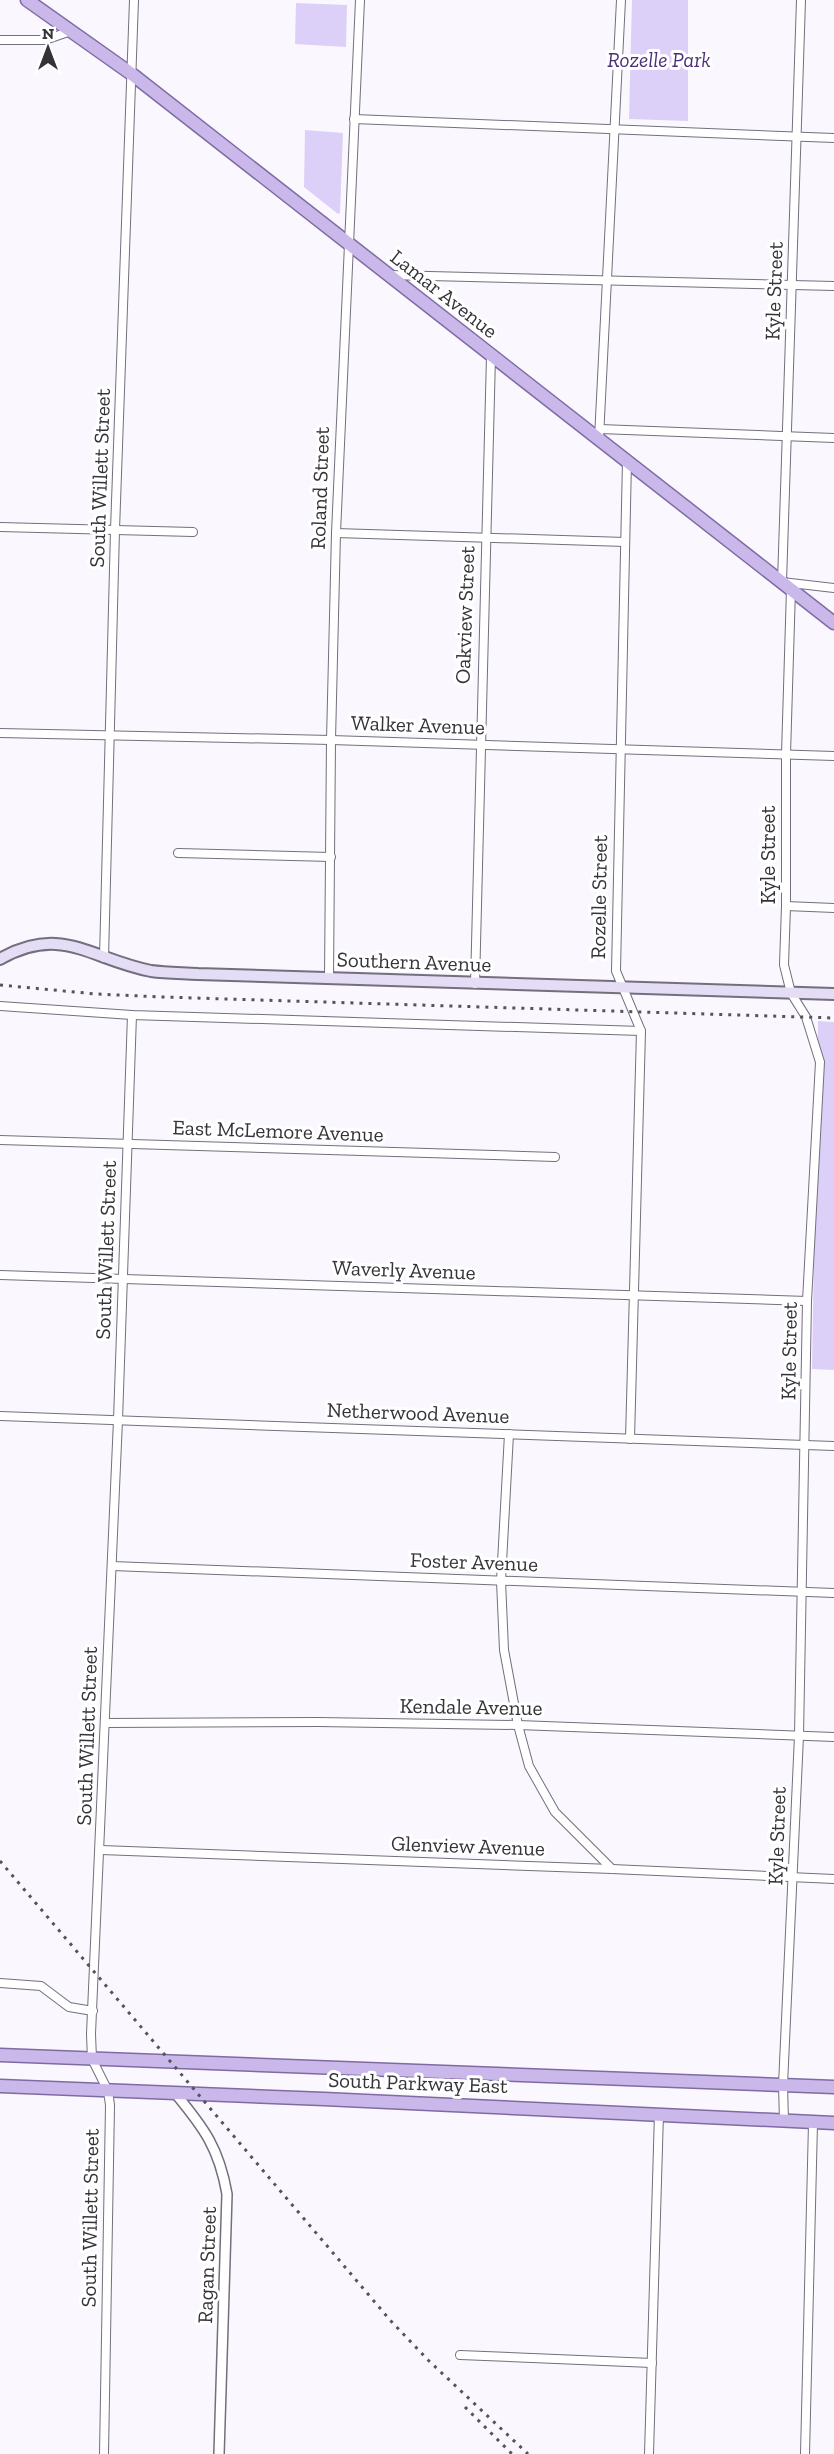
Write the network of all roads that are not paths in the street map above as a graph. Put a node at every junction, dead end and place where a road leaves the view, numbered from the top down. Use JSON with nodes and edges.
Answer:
{"nodes":[{"id":1,"x":27,"y":0,"type":"edge"},
{"id":2,"x":134,"y":0,"type":"edge"},
{"id":3,"x":360,"y":0,"type":"edge"},
{"id":4,"x":621,"y":0,"type":"edge"},
{"id":5,"x":801,"y":0,"type":"edge"},
{"id":6,"x":71,"y":31,"type":"junction"},
{"id":7,"x":0,"y":40,"type":"edge"},
{"id":8,"x":133,"y":75,"type":"junction"},
{"id":9,"x":354,"y":119,"type":"junction"},
{"id":10,"x":614,"y":129,"type":"junction"},
{"id":11,"x":797,"y":136,"type":"junction"},
{"id":12,"x":834,"y":138,"type":"edge"},
{"id":13,"x":348,"y":243,"type":"junction"},
{"id":14,"x":388,"y":275,"type":"junction"},
{"id":15,"x":607,"y":280,"type":"junction"},
{"id":16,"x":792,"y":284,"type":"junction"},
{"id":17,"x":834,"y":286,"type":"edge"},
{"id":18,"x":491,"y":356,"type":"junction"},
{"id":19,"x":599,"y":434,"type":"junction"},
{"id":20,"x":787,"y":436,"type":"junction"},
{"id":21,"x":834,"y":438,"type":"edge"},
{"id":22,"x":627,"y":460,"type":"junction"},
{"id":23,"x":0,"y":527,"type":"edge"},
{"id":24,"x":115,"y":530,"type":"junction"},
{"id":25,"x":193,"y":531,"type":"dead end"},
{"id":26,"x":336,"y":533,"type":"junction"},
{"id":27,"x":485,"y":538,"type":"junction"},
{"id":28,"x":625,"y":542,"type":"junction"},
{"id":29,"x":787,"y":586,"type":"junction"},
{"id":30,"x":834,"y":588,"type":"edge"},
{"id":31,"x":834,"y":623,"type":"edge"},
{"id":32,"x":0,"y":732,"type":"edge"},
{"id":33,"x":110,"y":734,"type":"junction"},
{"id":34,"x":331,"y":740,"type":"junction"},
{"id":35,"x":480,"y":745,"type":"junction"},
{"id":36,"x":621,"y":749,"type":"junction"},
{"id":37,"x":786,"y":754,"type":"junction"},
{"id":38,"x":834,"y":756,"type":"edge"},
{"id":39,"x":178,"y":853,"type":"dead end"},
{"id":40,"x":331,"y":857,"type":"junction"},
{"id":41,"x":786,"y":906,"type":"junction"},
{"id":42,"x":834,"y":908,"type":"edge"},
{"id":43,"x":104,"y":958,"type":"junction"},
{"id":44,"x":0,"y":959,"type":"edge"},
{"id":45,"x":329,"y":978,"type":"junction"},
{"id":46,"x":475,"y":984,"type":"junction"},
{"id":47,"x":623,"y":988,"type":"junction"},
{"id":48,"x":791,"y":993,"type":"junction"},
{"id":49,"x":834,"y":994,"type":"edge"},
{"id":50,"x":0,"y":1006,"type":"edge"},
{"id":51,"x":132,"y":1015,"type":"junction"},
{"id":52,"x":641,"y":1031,"type":"junction"},
{"id":53,"x":0,"y":1140,"type":"edge"},
{"id":54,"x":129,"y":1144,"type":"junction"},
{"id":55,"x":555,"y":1157,"type":"dead end"},
{"id":56,"x":0,"y":1275,"type":"edge"},
{"id":57,"x":123,"y":1279,"type":"junction"},
{"id":58,"x":634,"y":1295,"type":"junction"},
{"id":59,"x":807,"y":1301,"type":"junction"},
{"id":60,"x":0,"y":1416,"type":"edge"},
{"id":61,"x":118,"y":1420,"type":"junction"},
{"id":62,"x":509,"y":1434,"type":"junction"},
{"id":63,"x":630,"y":1438,"type":"junction"},
{"id":64,"x":806,"y":1445,"type":"junction"},
{"id":65,"x":834,"y":1446,"type":"edge"},
{"id":66,"x":112,"y":1566,"type":"junction"},
{"id":67,"x":501,"y":1581,"type":"junction"},
{"id":68,"x":801,"y":1592,"type":"junction"},
{"id":69,"x":834,"y":1593,"type":"edge"},
{"id":70,"x":106,"y":1724,"type":"junction"},
{"id":71,"x":518,"y":1725,"type":"junction"},
{"id":72,"x":799,"y":1736,"type":"junction"},
{"id":73,"x":834,"y":1737,"type":"edge"},
{"id":74,"x":101,"y":1850,"type":"junction"},
{"id":75,"x":612,"y":1869,"type":"junction"},
{"id":76,"x":793,"y":1878,"type":"junction"},
{"id":77,"x":834,"y":1879,"type":"edge"},
{"id":78,"x":0,"y":1983,"type":"edge"},
{"id":79,"x":93,"y":2010,"type":"junction"},
{"id":80,"x":0,"y":2055,"type":"edge"},
{"id":81,"x":92,"y":2059,"type":"junction"},
{"id":82,"x":783,"y":2085,"type":"junction"},
{"id":83,"x":0,"y":2086,"type":"edge"},
{"id":84,"x":834,"y":2086,"type":"edge"},
{"id":85,"x":108,"y":2091,"type":"junction"},
{"id":86,"x":175,"y":2092,"type":"junction"},
{"id":87,"x":659,"y":2113,"type":"junction"},
{"id":88,"x":784,"y":2121,"type":"junction"},
{"id":89,"x":813,"y":2123,"type":"junction"},
{"id":90,"x":834,"y":2123,"type":"edge"},
{"id":91,"x":460,"y":2355,"type":"dead end"},
{"id":92,"x":652,"y":2363,"type":"junction"},
{"id":93,"x":104,"y":2454,"type":"edge"},
{"id":94,"x":219,"y":2454,"type":"edge"},
{"id":95,"x":649,"y":2454,"type":"edge"},
{"id":96,"x":805,"y":2454,"type":"edge"}],
"edges":[{"from":1,"to":6,"type":"main road","name":"Lamar Avenue"},
{"from":2,"to":8,"type":"street","name":"South Willett Street"},
{"from":3,"to":9,"type":"street","name":"Roland Street"},
{"from":4,"to":10,"type":"street"},
{"from":5,"to":11,"type":"street","name":"Kyle Street"},
{"from":6,"to":7,"type":"street"},
{"from":6,"to":8,"type":"main road","name":"Lamar Avenue"},
{"from":8,"to":13,"type":"main road","name":"Lamar Avenue"},
{"from":8,"to":24,"type":"street","name":"South Willett Street"},
{"from":9,"to":10,"type":"street"},
{"from":9,"to":13,"type":"street","name":"Roland Street"},
{"from":10,"to":11,"type":"street"},
{"from":10,"to":15,"type":"street"},
{"from":11,"to":12,"type":"street"},
{"from":11,"to":16,"type":"street","name":"Kyle Street"},
{"from":13,"to":14,"type":"main road","name":"Lamar Avenue"},
{"from":13,"to":26,"type":"street","name":"Roland Street"},
{"from":14,"to":15,"type":"street"},
{"from":14,"to":18,"type":"main road","name":"Lamar Avenue"},
{"from":15,"to":16,"type":"street"},
{"from":15,"to":19,"type":"street"},
{"from":16,"to":17,"type":"street"},
{"from":16,"to":20,"type":"street","name":"Kyle Street"},
{"from":18,"to":19,"type":"main road","name":"Lamar Avenue"},
{"from":18,"to":27,"type":"street","name":"Oakview Street"},
{"from":19,"to":20,"type":"street"},
{"from":19,"to":22,"type":"main road","name":"Lamar Avenue"},
{"from":20,"to":21,"type":"street"},
{"from":20,"to":29,"type":"street","name":"Kyle Street"},
{"from":22,"to":28,"type":"street","name":"Rozelle Street"},
{"from":22,"to":29,"type":"main road","name":"Lamar Avenue"},
{"from":23,"to":24,"type":"street"},
{"from":24,"to":25,"type":"street"},
{"from":24,"to":33,"type":"street","name":"South Willett Street"},
{"from":26,"to":27,"type":"street"},
{"from":26,"to":34,"type":"street","name":"Roland Street"},
{"from":27,"to":28,"type":"street"},
{"from":27,"to":35,"type":"street","name":"Oakview Street"},
{"from":28,"to":36,"type":"street","name":"Rozelle Street"},
{"from":29,"to":30,"type":"street"},
{"from":29,"to":31,"type":"main road","name":"Lamar Avenue"},
{"from":29,"to":37,"type":"street","name":"Kyle Street"},
{"from":32,"to":33,"type":"street","name":"Walker Avenue"},
{"from":33,"to":34,"type":"street","name":"Walker Avenue"},
{"from":33,"to":43,"type":"street","name":"South Willett Street"},
{"from":34,"to":35,"type":"street","name":"Walker Avenue"},
{"from":34,"to":40,"type":"street","name":"Roland Street"},
{"from":35,"to":36,"type":"street","name":"Walker Avenue"},
{"from":35,"to":46,"type":"street","name":"Oakview Street"},
{"from":36,"to":37,"type":"street","name":"Walker Avenue"},
{"from":36,"to":47,"type":"street","name":"Rozelle Street"},
{"from":37,"to":38,"type":"street","name":"Walker Avenue"},
{"from":37,"to":41,"type":"street","name":"Kyle Street"},
{"from":39,"to":40,"type":"street"},
{"from":40,"to":45,"type":"street","name":"Roland Street"},
{"from":41,"to":42,"type":"street"},
{"from":41,"to":48,"type":"street","name":"Kyle Street"},
{"from":43,"to":44,"type":"main road","name":"Southern Avenue"},
{"from":43,"to":45,"type":"main road","name":"Southern Avenue"},
{"from":45,"to":46,"type":"main road","name":"Southern Avenue"},
{"from":46,"to":47,"type":"main road","name":"Southern Avenue"},
{"from":47,"to":48,"type":"main road","name":"Southern Avenue"},
{"from":47,"to":52,"type":"street","name":"Rozelle Street"},
{"from":48,"to":49,"type":"main road","name":"Southern Avenue"},
{"from":48,"to":59,"type":"street","name":"Kyle Street"},
{"from":50,"to":51,"type":"street"},
{"from":51,"to":52,"type":"street"},
{"from":51,"to":54,"type":"street","name":"South Willett Street"},
{"from":52,"to":58,"type":"street","name":"Rozelle Street"},
{"from":53,"to":54,"type":"street","name":"East McLemore Avenue"},
{"from":54,"to":55,"type":"street","name":"East McLemore Avenue"},
{"from":54,"to":57,"type":"street","name":"South Willett Street"},
{"from":56,"to":57,"type":"street","name":"Waverly Avenue"},
{"from":57,"to":58,"type":"street","name":"Waverly Avenue"},
{"from":57,"to":61,"type":"street","name":"South Willett Street"},
{"from":58,"to":59,"type":"street","name":"Waverly Avenue"},
{"from":58,"to":63,"type":"street","name":"Rozelle Street"},
{"from":59,"to":64,"type":"street","name":"Kyle Street"},
{"from":60,"to":61,"type":"street","name":"Netherwood Avenue"},
{"from":61,"to":62,"type":"street","name":"Netherwood Avenue"},
{"from":61,"to":66,"type":"street","name":"South Willett Street"},
{"from":62,"to":63,"type":"street","name":"Netherwood Avenue"},
{"from":62,"to":67,"type":"street"},
{"from":63,"to":64,"type":"street","name":"Netherwood Avenue"},
{"from":64,"to":65,"type":"street","name":"Netherwood Avenue"},
{"from":64,"to":68,"type":"street","name":"Kyle Street"},
{"from":66,"to":67,"type":"street","name":"Foster Avenue"},
{"from":66,"to":70,"type":"street","name":"South Willett Street"},
{"from":67,"to":68,"type":"street","name":"Foster Avenue"},
{"from":67,"to":71,"type":"street"},
{"from":68,"to":69,"type":"street","name":"Foster Avenue"},
{"from":68,"to":72,"type":"street","name":"Kyle Street"},
{"from":70,"to":71,"type":"street","name":"Kendale Avenue"},
{"from":70,"to":74,"type":"street","name":"South Willett Street"},
{"from":71,"to":72,"type":"street","name":"Kendale Avenue"},
{"from":71,"to":75,"type":"street"},
{"from":72,"to":73,"type":"street","name":"Kendale Avenue"},
{"from":72,"to":76,"type":"street","name":"Kyle Street"},
{"from":74,"to":75,"type":"street","name":"Glenview Avenue"},
{"from":74,"to":79,"type":"street","name":"South Willett Street"},
{"from":75,"to":76,"type":"street","name":"Glenview Avenue"},
{"from":76,"to":77,"type":"street","name":"Glenview Avenue"},
{"from":76,"to":82,"type":"street","name":"Kyle Street"},
{"from":78,"to":79,"type":"street"},
{"from":79,"to":81,"type":"street","name":"South Willett Street"},
{"from":80,"to":81,"type":"main road","name":"South Parkway East"},
{"from":81,"to":82,"type":"main road","name":"South Parkway East"},
{"from":81,"to":85,"type":"street","name":"South Willett Street"},
{"from":82,"to":84,"type":"main road","name":"South Parkway East"},
{"from":82,"to":88,"type":"street","name":"Kyle Street"},
{"from":83,"to":85,"type":"main road","name":"South Parkway East"},
{"from":85,"to":86,"type":"main road","name":"South Parkway East"},
{"from":85,"to":93,"type":"street","name":"South Willett Street"},
{"from":86,"to":87,"type":"main road","name":"South Parkway East"},
{"from":86,"to":94,"type":"street","name":"Ragan Street"},
{"from":87,"to":88,"type":"main road","name":"South Parkway East"},
{"from":87,"to":92,"type":"street"},
{"from":88,"to":89,"type":"main road","name":"South Parkway East"},
{"from":89,"to":90,"type":"main road","name":"South Parkway East"},
{"from":89,"to":96,"type":"street"},
{"from":91,"to":92,"type":"street"},
{"from":92,"to":95,"type":"street"}]}
